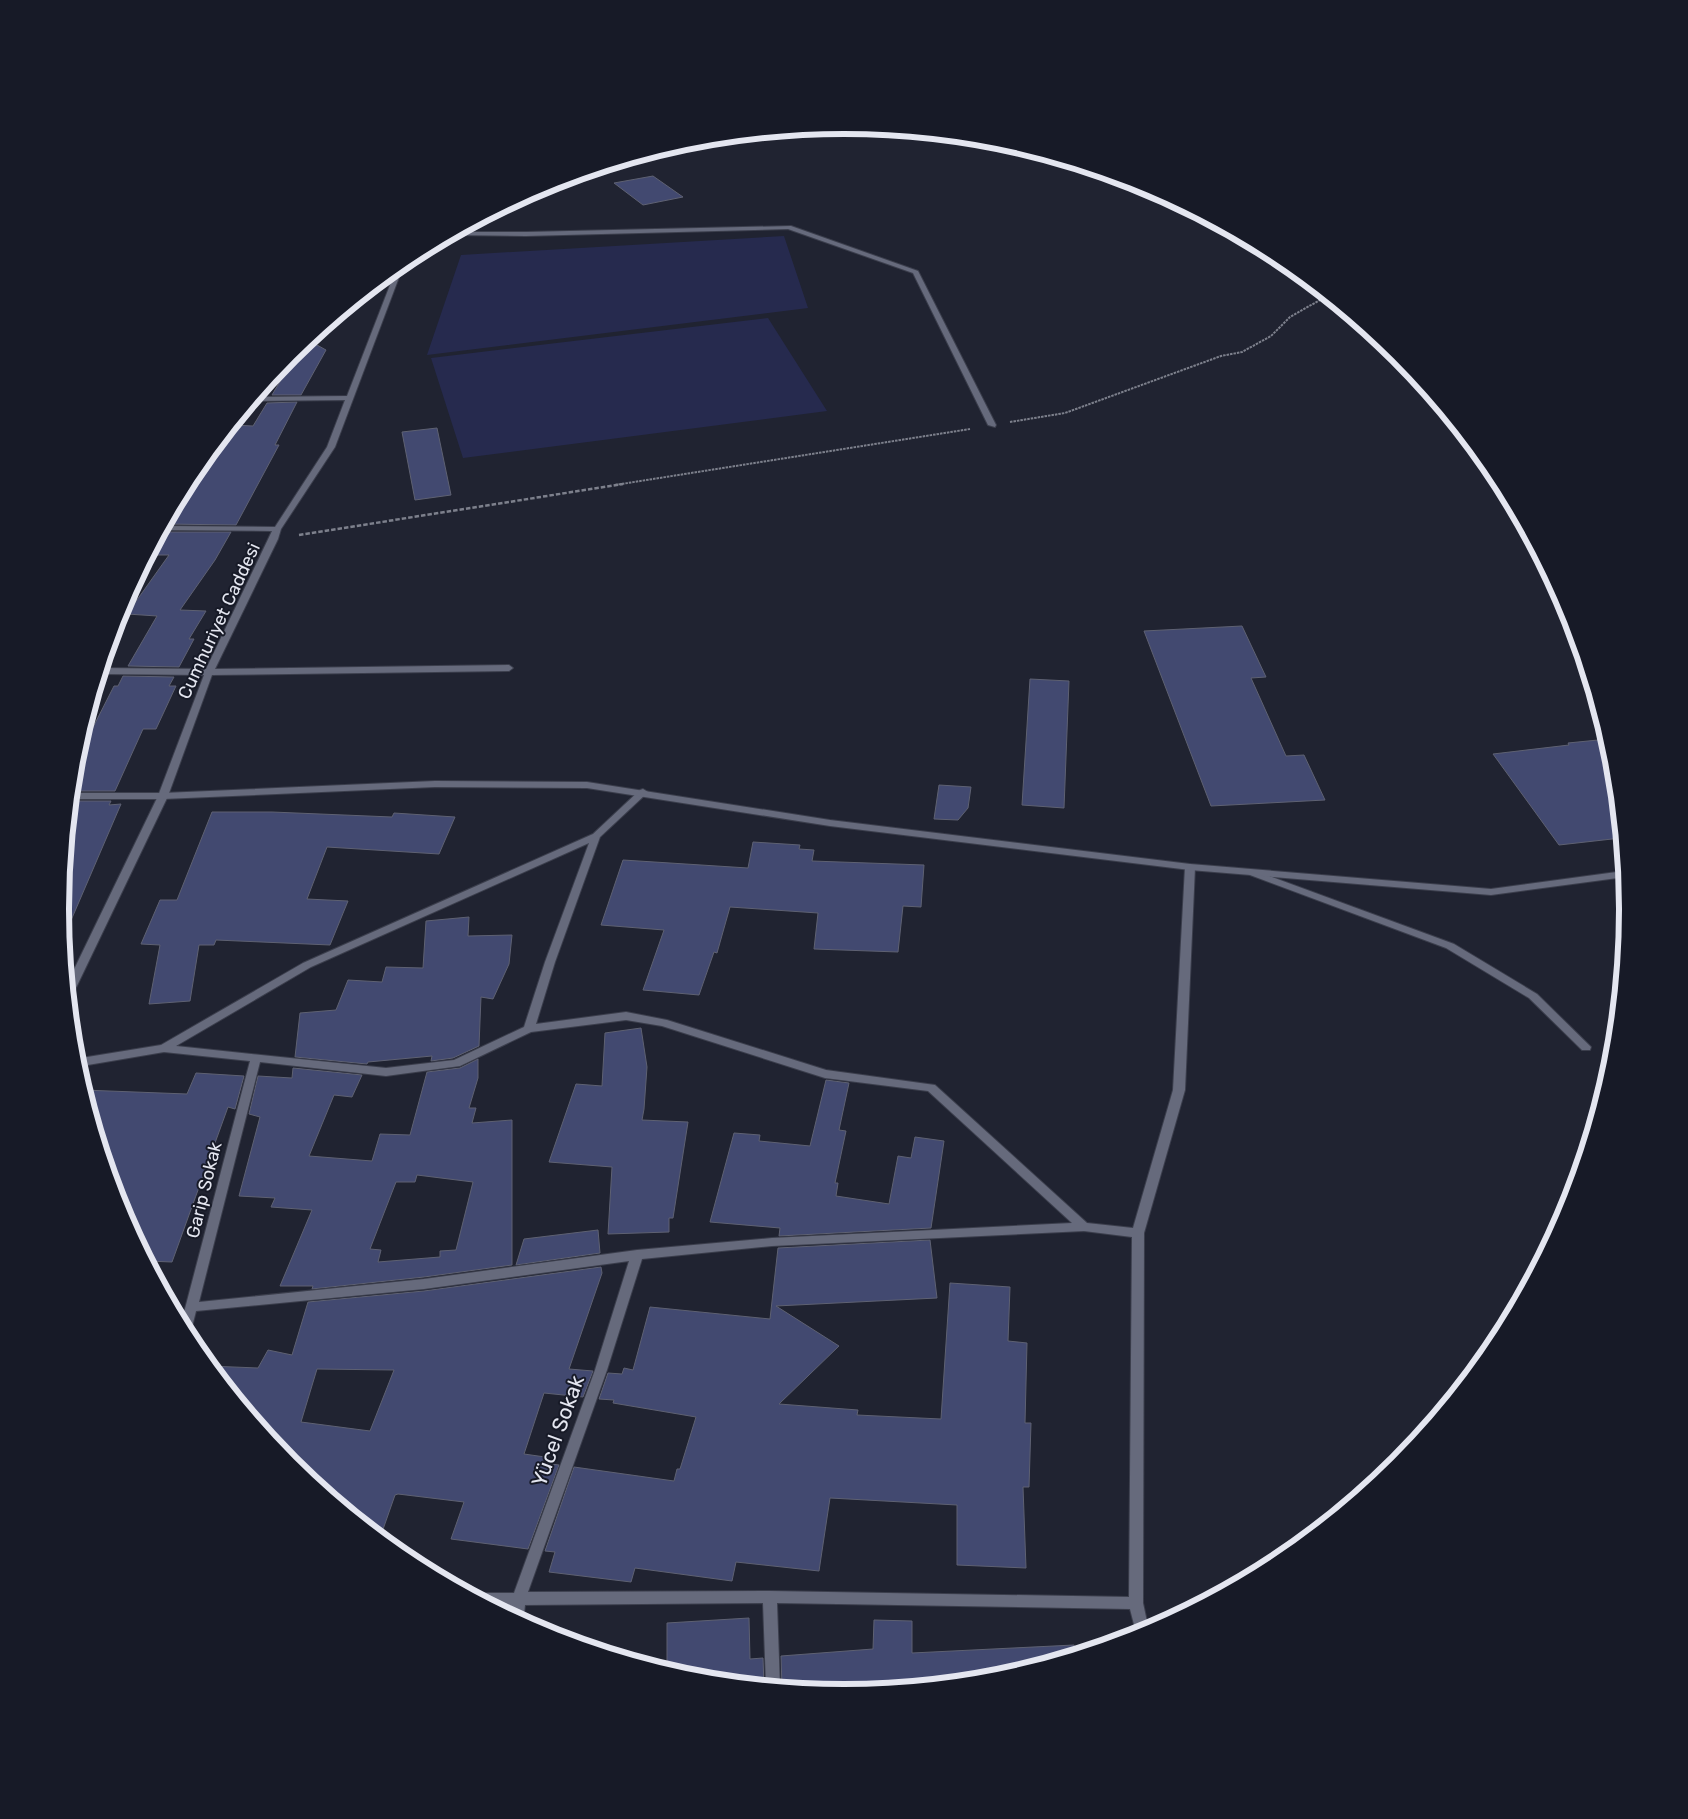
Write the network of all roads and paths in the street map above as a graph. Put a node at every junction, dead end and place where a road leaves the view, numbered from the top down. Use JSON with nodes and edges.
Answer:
{"nodes":[{"id":1,"x":464,"y":234,"type":"edge"},
{"id":2,"x":396,"y":277,"type":"edge"},
{"id":3,"x":1322,"y":299,"type":"edge"},
{"id":4,"x":350,"y":398,"type":"junction"},
{"id":5,"x":260,"y":399,"type":"edge"},
{"id":6,"x":992,"y":425,"type":"junction"},
{"id":7,"x":170,"y":528,"type":"edge"},
{"id":8,"x":277,"y":530,"type":"junction"},
{"id":9,"x":274,"y":539,"type":"junction"},
{"id":10,"x":508,"y":668,"type":"dead end"},
{"id":11,"x":107,"y":671,"type":"edge"},
{"id":12,"x":209,"y":672,"type":"junction"},
{"id":13,"x":643,"y":792,"type":"junction"},
{"id":14,"x":77,"y":796,"type":"edge"},
{"id":15,"x":163,"y":796,"type":"junction"},
{"id":16,"x":596,"y":836,"type":"junction"},
{"id":17,"x":1190,"y":867,"type":"junction"},
{"id":18,"x":1253,"y":872,"type":"junction"},
{"id":19,"x":1618,"y":875,"type":"edge"},
{"id":20,"x":72,"y":985,"type":"edge"},
{"id":21,"x":529,"y":1029,"type":"junction"},
{"id":22,"x":1586,"y":1047,"type":"dead end"},
{"id":23,"x":164,"y":1048,"type":"junction"},
{"id":24,"x":256,"y":1057,"type":"junction"},
{"id":25,"x":84,"y":1061,"type":"edge"},
{"id":26,"x":1084,"y":1227,"type":"junction"},
{"id":27,"x":1138,"y":1233,"type":"junction"},
{"id":28,"x":636,"y":1255,"type":"junction"},
{"id":29,"x":192,"y":1307,"type":"junction"},
{"id":30,"x":188,"y":1321,"type":"edge"},
{"id":31,"x":770,"y":1597,"type":"junction"},
{"id":32,"x":488,"y":1598,"type":"edge"},
{"id":33,"x":519,"y":1599,"type":"junction"},
{"id":34,"x":1136,"y":1603,"type":"junction"},
{"id":35,"x":518,"y":1613,"type":"edge"},
{"id":36,"x":1142,"y":1626,"type":"edge"},
{"id":37,"x":772,"y":1681,"type":"edge"}],
"edges":[{"from":1,"to":6,"type":"street"},
{"from":2,"to":4,"type":"street","name":"Cumhuriyet Caddesi"},
{"from":3,"to":6,"type":"path"},
{"from":4,"to":5,"type":"street"},
{"from":4,"to":8,"type":"street","name":"Cumhuriyet Caddesi"},
{"from":6,"to":9,"type":"path"},
{"from":7,"to":8,"type":"street"},
{"from":8,"to":9,"type":"street","name":"Cumhuriyet Caddesi"},
{"from":9,"to":12,"type":"street","name":"Cumhuriyet Caddesi"},
{"from":10,"to":12,"type":"street"},
{"from":11,"to":12,"type":"street"},
{"from":12,"to":15,"type":"street","name":"Cumhuriyet Caddesi"},
{"from":13,"to":15,"type":"street"},
{"from":13,"to":16,"type":"street"},
{"from":13,"to":17,"type":"street"},
{"from":14,"to":15,"type":"street"},
{"from":15,"to":20,"type":"street","name":"Cumhuriyet Caddesi"},
{"from":16,"to":21,"type":"street"},
{"from":16,"to":23,"type":"street"},
{"from":17,"to":18,"type":"street"},
{"from":17,"to":27,"type":"street"},
{"from":18,"to":19,"type":"street"},
{"from":18,"to":22,"type":"street"},
{"from":21,"to":24,"type":"street"},
{"from":21,"to":26,"type":"street"},
{"from":23,"to":24,"type":"street"},
{"from":23,"to":25,"type":"street"},
{"from":24,"to":29,"type":"street","name":"Garip Sokak"},
{"from":26,"to":27,"type":"street"},
{"from":26,"to":28,"type":"street"},
{"from":27,"to":34,"type":"street"},
{"from":28,"to":29,"type":"street"},
{"from":28,"to":33,"type":"street","name":"Yücel Sokak"},
{"from":29,"to":30,"type":"street","name":"Garip Sokak"},
{"from":31,"to":33,"type":"street"},
{"from":31,"to":34,"type":"street"},
{"from":31,"to":37,"type":"street"},
{"from":32,"to":33,"type":"street"},
{"from":33,"to":35,"type":"street","name":"Yücel Sokak"},
{"from":34,"to":36,"type":"street"}]}
